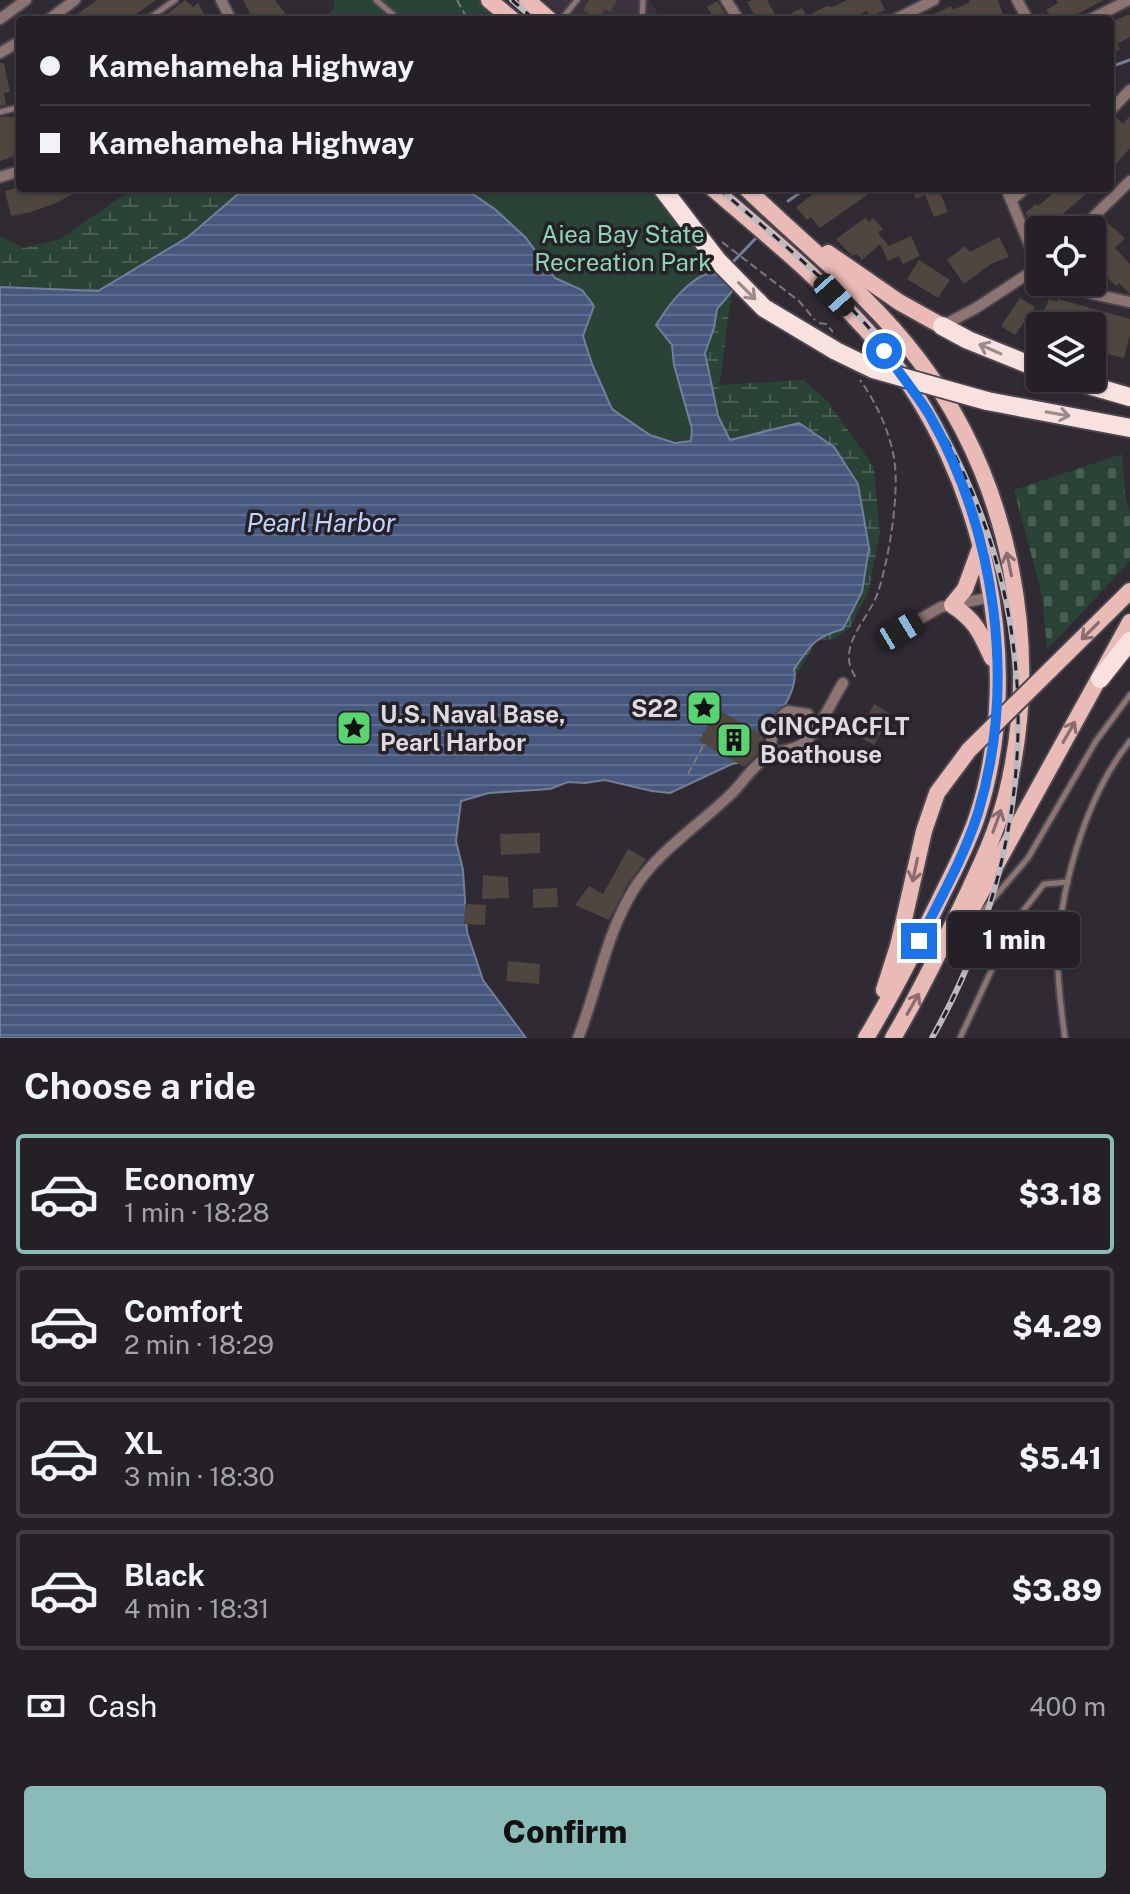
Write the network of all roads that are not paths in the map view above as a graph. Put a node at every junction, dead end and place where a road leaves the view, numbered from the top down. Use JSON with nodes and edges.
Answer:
{"nodes":[{"id":1,"x":26,"y":0,"type":"edge"},
{"id":2,"x":75,"y":0,"type":"edge"},
{"id":3,"x":175,"y":0,"type":"edge"},
{"id":4,"x":376,"y":0,"type":"edge"},
{"id":5,"x":489,"y":0,"type":"edge"},
{"id":6,"x":527,"y":0,"type":"edge"},
{"id":7,"x":934,"y":0,"type":"edge"},
{"id":8,"x":1129,"y":0,"type":"edge"},
{"id":9,"x":53,"y":16,"type":"edge"},
{"id":10,"x":153,"y":16,"type":"edge"},
{"id":11,"x":394,"y":16,"type":"edge"},
{"id":12,"x":508,"y":16,"type":"edge"},
{"id":13,"x":545,"y":16,"type":"edge"},
{"id":14,"x":902,"y":16,"type":"edge"},
{"id":15,"x":1097,"y":16,"type":"edge"},
{"id":16,"x":0,"y":19,"type":"edge"},
{"id":17,"x":1130,"y":90,"type":"edge"},
{"id":18,"x":1114,"y":107,"type":"edge"},
{"id":19,"x":1130,"y":181,"type":"edge"},
{"id":20,"x":665,"y":192,"type":"edge"},
{"id":21,"x":717,"y":192,"type":"edge"},
{"id":22,"x":750,"y":192,"type":"edge"},
{"id":23,"x":1008,"y":192,"type":"edge"},
{"id":24,"x":1021,"y":192,"type":"edge"},
{"id":25,"x":1011,"y":200,"type":"junction"},
{"id":26,"x":1094,"y":216,"type":"edge"},
{"id":27,"x":786,"y":224,"type":"junction"},
{"id":28,"x":1026,"y":237,"type":"edge"},
{"id":29,"x":1026,"y":278,"type":"edge"},
{"id":30,"x":1102,"y":296,"type":"edge"},
{"id":31,"x":1130,"y":302,"type":"edge"},
{"id":32,"x":942,"y":326,"type":"junction"},
{"id":33,"x":1026,"y":363,"type":"edge"},
{"id":34,"x":1106,"y":390,"type":"edge"},
{"id":35,"x":1130,"y":397,"type":"edge"},
{"id":36,"x":1130,"y":428,"type":"edge"},
{"id":37,"x":981,"y":546,"type":"junction"},
{"id":38,"x":1130,"y":591,"type":"edge"},
{"id":39,"x":992,"y":597,"type":"junction"},
{"id":40,"x":952,"y":605,"type":"junction"},
{"id":41,"x":1130,"y":622,"type":"edge"},
{"id":42,"x":1020,"y":630,"type":"junction"},
{"id":43,"x":890,"y":636,"type":"dead end"},
{"id":44,"x":1130,"y":641,"type":"edge"},
{"id":45,"x":998,"y":671,"type":"junction"},
{"id":46,"x":1100,"y":679,"type":"junction"},
{"id":47,"x":843,"y":683,"type":"dead end"},
{"id":48,"x":1130,"y":695,"type":"edge"},
{"id":49,"x":815,"y":729,"type":"junction"},
{"id":50,"x":1130,"y":741,"type":"edge"},
{"id":51,"x":770,"y":754,"type":"junction"},
{"id":52,"x":1068,"y":882,"type":"junction"},
{"id":53,"x":933,"y":969,"type":"junction"},
{"id":54,"x":869,"y":1033,"type":"edge"},
{"id":55,"x":578,"y":1038,"type":"edge"},
{"id":56,"x":893,"y":1038,"type":"edge"},
{"id":57,"x":960,"y":1038,"type":"edge"},
{"id":58,"x":1065,"y":1038,"type":"edge"}],
"edges":[{"from":1,"to":16,"type":"street"},
{"from":2,"to":9,"type":"street"},
{"from":3,"to":10,"type":"lane"},
{"from":4,"to":11,"type":"lane"},
{"from":5,"to":12,"type":"main road"},
{"from":6,"to":13,"type":"main road"},
{"from":7,"to":14,"type":"street"},
{"from":8,"to":15,"type":"street"},
{"from":17,"to":18,"type":"street"},
{"from":19,"to":26,"type":"street"},
{"from":20,"to":36,"type":"highway","one_way":true,"bridge":true},
{"from":21,"to":37,"type":"main road"},
{"from":22,"to":27,"type":"main road"},
{"from":23,"to":25,"type":"street"},
{"from":24,"to":25,"type":"street"},
{"from":25,"to":28,"type":"street"},
{"from":27,"to":32,"type":"main road"},
{"from":42,"to":27,"type":"main road","one_way":true},
{"from":29,"to":32,"type":"street"},
{"from":30,"to":31,"type":"street"},
{"from":33,"to":32,"type":"highway","one_way":true},
{"from":34,"to":35,"type":"highway"},
{"from":37,"to":39,"type":"main road"},
{"from":37,"to":40,"type":"main road"},
{"from":38,"to":54,"type":"main road","one_way":true,"bridge":true},
{"from":39,"to":40,"type":"street"},
{"from":39,"to":42,"type":"main road"},
{"from":39,"to":45,"type":"main road"},
{"from":40,"to":43,"type":"street"},
{"from":40,"to":45,"type":"main road"},
{"from":41,"to":46,"type":"main road"},
{"from":53,"to":42,"type":"main road","one_way":true},
{"from":44,"to":46,"type":"highway"},
{"from":45,"to":54,"type":"main road"},
{"from":53,"to":46,"type":"main road","one_way":true},
{"from":47,"to":49,"type":"street"},
{"from":48,"to":53,"type":"lane"},
{"from":49,"to":51,"type":"street"},
{"from":49,"to":51,"type":"street"},
{"from":50,"to":52,"type":"lane"},
{"from":51,"to":55,"type":"street"},
{"from":52,"to":57,"type":"lane"},
{"from":52,"to":58,"type":"lane"},
{"from":56,"to":53,"type":"main road","one_way":true}]}
